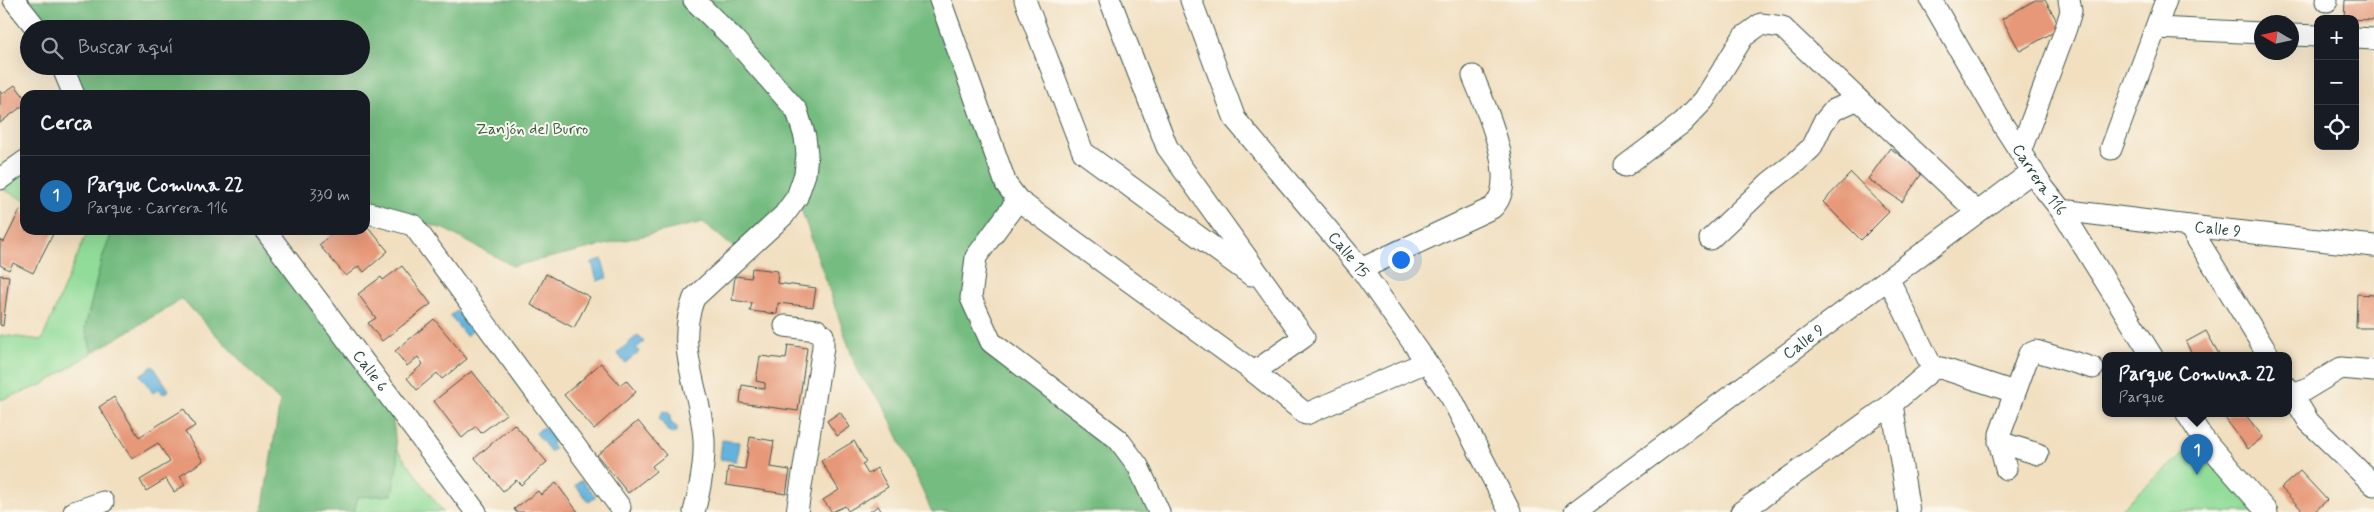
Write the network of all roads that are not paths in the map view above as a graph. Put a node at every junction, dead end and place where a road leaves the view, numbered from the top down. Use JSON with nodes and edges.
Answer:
{"nodes":[{"id":1,"x":14,"y":0,"type":"edge"},
{"id":2,"x":694,"y":0,"type":"edge"},
{"id":3,"x":940,"y":0,"type":"edge"},
{"id":4,"x":1025,"y":0,"type":"edge"},
{"id":5,"x":1110,"y":0,"type":"edge"},
{"id":6,"x":1191,"y":0,"type":"edge"},
{"id":7,"x":1931,"y":0,"type":"edge"},
{"id":8,"x":2069,"y":0,"type":"edge"},
{"id":9,"x":2166,"y":0,"type":"edge"},
{"id":10,"x":30,"y":20,"type":"edge"},
{"id":11,"x":2157,"y":28,"type":"junction"},
{"id":12,"x":2254,"y":33,"type":"edge"},
{"id":13,"x":2299,"y":35,"type":"edge"},
{"id":14,"x":2314,"y":36,"type":"edge"},
{"id":15,"x":2359,"y":38,"type":"edge"},
{"id":16,"x":2374,"y":39,"type":"edge"},
{"id":17,"x":66,"y":75,"type":"edge"},
{"id":18,"x":1474,"y":76,"type":"dead end"},
{"id":19,"x":72,"y":90,"type":"edge"},
{"id":20,"x":1858,"y":99,"type":"junction"},
{"id":21,"x":2110,"y":149,"type":"dead end"},
{"id":22,"x":2020,"y":152,"type":"junction"},
{"id":23,"x":20,"y":165,"type":"edge"},
{"id":24,"x":1625,"y":166,"type":"dead end"},
{"id":25,"x":2033,"y":171,"type":"junction"},
{"id":26,"x":0,"y":179,"type":"edge"},
{"id":27,"x":1018,"y":200,"type":"junction"},
{"id":28,"x":2061,"y":210,"type":"junction"},
{"id":29,"x":1977,"y":212,"type":"junction"},
{"id":30,"x":370,"y":213,"type":"edge"},
{"id":31,"x":2189,"y":226,"type":"junction"},
{"id":32,"x":270,"y":235,"type":"edge"},
{"id":33,"x":1710,"y":239,"type":"dead end"},
{"id":34,"x":2374,"y":246,"type":"edge"},
{"id":35,"x":1361,"y":270,"type":"junction"},
{"id":36,"x":1889,"y":280,"type":"junction"},
{"id":37,"x":1265,"y":286,"type":"junction"},
{"id":38,"x":785,"y":326,"type":"dead end"},
{"id":39,"x":2150,"y":352,"type":"edge"},
{"id":40,"x":2267,"y":352,"type":"edge"},
{"id":41,"x":1426,"y":362,"type":"junction"},
{"id":42,"x":2093,"y":368,"type":"dead end"},
{"id":43,"x":1932,"y":369,"type":"junction"},
{"id":44,"x":2374,"y":370,"type":"edge"},
{"id":45,"x":1254,"y":372,"type":"junction"},
{"id":46,"x":2014,"y":392,"type":"junction"},
{"id":47,"x":2292,"y":392,"type":"edge"},
{"id":48,"x":2292,"y":394,"type":"edge"},
{"id":49,"x":1892,"y":404,"type":"junction"},
{"id":50,"x":2189,"y":417,"type":"edge"},
{"id":51,"x":1999,"y":442,"type":"junction"},
{"id":52,"x":2038,"y":454,"type":"dead end"},
{"id":53,"x":2006,"y":469,"type":"dead end"},
{"id":54,"x":2374,"y":485,"type":"edge"},
{"id":55,"x":103,"y":502,"type":"dead end"},
{"id":56,"x":620,"y":507,"type":"dead end"},
{"id":57,"x":74,"y":512,"type":"edge"},
{"id":58,"x":476,"y":512,"type":"edge"},
{"id":59,"x":694,"y":512,"type":"edge"},
{"id":60,"x":797,"y":512,"type":"edge"},
{"id":61,"x":1159,"y":512,"type":"edge"},
{"id":62,"x":1510,"y":512,"type":"edge"},
{"id":63,"x":1575,"y":512,"type":"edge"},
{"id":64,"x":1741,"y":512,"type":"edge"},
{"id":65,"x":1909,"y":512,"type":"edge"},
{"id":66,"x":2267,"y":512,"type":"edge"}],
"edges":[{"from":1,"to":10,"type":"street"},
{"from":2,"to":59,"type":"street"},
{"from":3,"to":27,"type":"street"},
{"from":4,"to":37,"type":"street"},
{"from":5,"to":37,"type":"street"},
{"from":6,"to":35,"type":"street","name":"Calle 15"},
{"from":7,"to":22,"type":"street","name":"Carrera 116"},
{"from":8,"to":22,"type":"street"},
{"from":9,"to":11,"type":"street"},
{"from":11,"to":12,"type":"street"},
{"from":11,"to":21,"type":"street"},
{"from":13,"to":14,"type":"street"},
{"from":15,"to":16,"type":"street"},
{"from":17,"to":19,"type":"street"},
{"from":18,"to":35,"type":"street"},
{"from":20,"to":24,"type":"street"},
{"from":20,"to":29,"type":"street"},
{"from":20,"to":33,"type":"street"},
{"from":22,"to":25,"type":"street","name":"Carrera 116"},
{"from":23,"to":26,"type":"street"},
{"from":25,"to":28,"type":"street","name":"Carrera 116"},
{"from":25,"to":29,"type":"street","name":"Calle 9"},
{"from":27,"to":45,"type":"street"},
{"from":27,"to":61,"type":"street"},
{"from":28,"to":31,"type":"street","name":"Calle 9"},
{"from":28,"to":39,"type":"street","name":"Carrera 116"},
{"from":29,"to":36,"type":"street","name":"Calle 9"},
{"from":30,"to":56,"type":"street"},
{"from":31,"to":34,"type":"street","name":"Calle 9"},
{"from":31,"to":40,"type":"street"},
{"from":32,"to":58,"type":"street","name":"Calle 6"},
{"from":35,"to":41,"type":"street","name":"Calle 15"},
{"from":36,"to":43,"type":"street"},
{"from":36,"to":63,"type":"street","name":"Calle 9"},
{"from":37,"to":45,"type":"street"},
{"from":38,"to":60,"type":"street"},
{"from":41,"to":45,"type":"street"},
{"from":41,"to":62,"type":"street","name":"Calle 15"},
{"from":42,"to":46,"type":"street"},
{"from":43,"to":46,"type":"street"},
{"from":43,"to":49,"type":"street"},
{"from":44,"to":47,"type":"street"},
{"from":46,"to":51,"type":"street"},
{"from":48,"to":54,"type":"street"},
{"from":49,"to":64,"type":"street"},
{"from":49,"to":65,"type":"street"},
{"from":50,"to":66,"type":"street"},
{"from":51,"to":52,"type":"street"},
{"from":51,"to":53,"type":"street"},
{"from":55,"to":57,"type":"street"}]}
